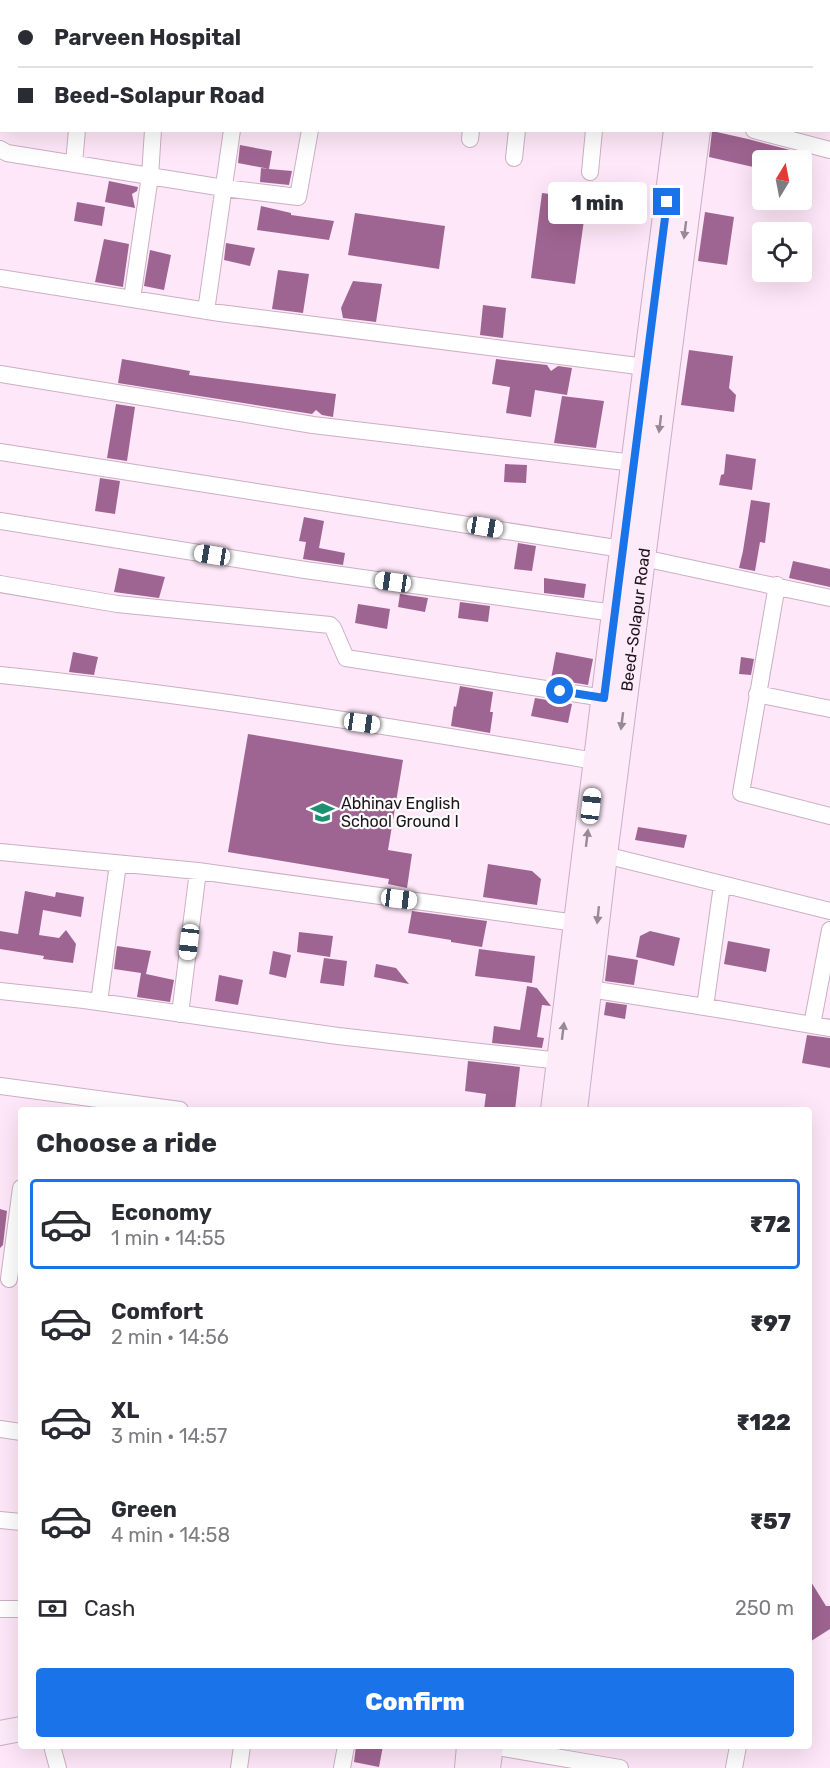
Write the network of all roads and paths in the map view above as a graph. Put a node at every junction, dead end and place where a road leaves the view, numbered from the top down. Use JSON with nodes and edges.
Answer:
{"nodes":[{"id":1,"x":76,"y":132,"type":"edge"},
{"id":2,"x":153,"y":132,"type":"edge"},
{"id":3,"x":232,"y":132,"type":"edge"},
{"id":4,"x":310,"y":132,"type":"edge"},
{"id":5,"x":517,"y":132,"type":"edge"},
{"id":6,"x":594,"y":132,"type":"edge"},
{"id":7,"x":676,"y":132,"type":"edge"},
{"id":8,"x":698,"y":132,"type":"edge"},
{"id":9,"x":762,"y":132,"type":"edge"},
{"id":10,"x":0,"y":149,"type":"edge"},
{"id":11,"x":830,"y":150,"type":"edge"},
{"id":12,"x":514,"y":158,"type":"dead end"},
{"id":13,"x":74,"y":163,"type":"junction"},
{"id":14,"x":590,"y":172,"type":"dead end"},
{"id":15,"x":150,"y":176,"type":"junction"},
{"id":16,"x":224,"y":188,"type":"junction"},
{"id":17,"x":0,"y":278,"type":"edge"},
{"id":18,"x":132,"y":299,"type":"junction"},
{"id":19,"x":206,"y":311,"type":"junction"},
{"id":20,"x":646,"y":367,"type":"junction"},
{"id":21,"x":0,"y":374,"type":"edge"},
{"id":22,"x":0,"y":452,"type":"edge"},
{"id":23,"x":634,"y":463,"type":"junction"},
{"id":24,"x":0,"y":521,"type":"edge"},
{"id":25,"x":633,"y":553,"type":"junction"},
{"id":26,"x":0,"y":584,"type":"edge"},
{"id":27,"x":777,"y":585,"type":"junction"},
{"id":28,"x":830,"y":598,"type":"edge"},
{"id":29,"x":614,"y":613,"type":"junction"},
{"id":30,"x":0,"y":675,"type":"edge"},
{"id":31,"x":757,"y":694,"type":"junction"},
{"id":32,"x":604,"y":698,"type":"junction"},
{"id":33,"x":830,"y":709,"type":"edge"},
{"id":34,"x":596,"y":760,"type":"junction"},
{"id":35,"x":830,"y":816,"type":"edge"},
{"id":36,"x":0,"y":852,"type":"edge"},
{"id":37,"x":605,"y":855,"type":"junction"},
{"id":38,"x":118,"y":864,"type":"junction"},
{"id":39,"x":198,"y":871,"type":"junction"},
{"id":40,"x":722,"y":885,"type":"junction"},
{"id":41,"x":830,"y":911,"type":"edge"},
{"id":42,"x":576,"y":923,"type":"junction"},
{"id":43,"x":830,"y":930,"type":"edge"},
{"id":44,"x":590,"y":989,"type":"junction"},
{"id":45,"x":0,"y":991,"type":"edge"},
{"id":46,"x":99,"y":1002,"type":"junction"},
{"id":47,"x":705,"y":1007,"type":"junction"},
{"id":48,"x":180,"y":1014,"type":"junction"},
{"id":49,"x":812,"y":1025,"type":"junction"},
{"id":50,"x":830,"y":1028,"type":"edge"},
{"id":51,"x":560,"y":1061,"type":"junction"},
{"id":52,"x":0,"y":1086,"type":"edge"},
{"id":53,"x":158,"y":1107,"type":"edge"},
{"id":54,"x":554,"y":1107,"type":"edge"},
{"id":55,"x":575,"y":1107,"type":"edge"},
{"id":56,"x":18,"y":1213,"type":"edge"},
{"id":57,"x":10,"y":1279,"type":"edge"},
{"id":58,"x":0,"y":1429,"type":"edge"},
{"id":59,"x":18,"y":1432,"type":"edge"},
{"id":60,"x":0,"y":1520,"type":"edge"},
{"id":61,"x":18,"y":1522,"type":"edge"},
{"id":62,"x":0,"y":1609,"type":"edge"},
{"id":63,"x":18,"y":1609,"type":"edge"},
{"id":64,"x":18,"y":1730,"type":"edge"},
{"id":65,"x":0,"y":1733,"type":"edge"},
{"id":66,"x":53,"y":1749,"type":"edge"},
{"id":67,"x":242,"y":1749,"type":"edge"},
{"id":68,"x":345,"y":1749,"type":"edge"},
{"id":69,"x":469,"y":1749,"type":"edge"},
{"id":70,"x":491,"y":1749,"type":"edge"},
{"id":71,"x":509,"y":1749,"type":"edge"},
{"id":72,"x":737,"y":1749,"type":"edge"},
{"id":73,"x":58,"y":1768,"type":"edge"},
{"id":74,"x":240,"y":1768,"type":"edge"},
{"id":75,"x":342,"y":1768,"type":"edge"},
{"id":76,"x":466,"y":1768,"type":"edge"},
{"id":77,"x":488,"y":1768,"type":"edge"},
{"id":78,"x":620,"y":1768,"type":"edge"},
{"id":79,"x":734,"y":1768,"type":"edge"}],
"edges":[{"from":1,"to":13,"type":"street"},
{"from":2,"to":15,"type":"street"},
{"from":3,"to":16,"type":"street"},
{"from":4,"to":16,"type":"street"},
{"from":5,"to":12,"type":"street"},
{"from":6,"to":14,"type":"street"},
{"from":7,"to":20,"type":"main road","name":"Beed-Solapur Road"},
{"from":8,"to":25,"type":"main road","name":"Beed-Solapur Road","one_way":true},
{"from":9,"to":11,"type":"street"},
{"from":10,"to":13,"type":"street"},
{"from":13,"to":15,"type":"street"},
{"from":15,"to":16,"type":"street"},
{"from":15,"to":18,"type":"street"},
{"from":16,"to":19,"type":"street"},
{"from":17,"to":18,"type":"street"},
{"from":18,"to":19,"type":"street"},
{"from":19,"to":20,"type":"street"},
{"from":20,"to":23,"type":"main road","name":"Beed-Solapur Road"},
{"from":21,"to":23,"type":"street"},
{"from":22,"to":25,"type":"street"},
{"from":23,"to":25,"type":"main road","name":"Beed-Solapur Road"},
{"from":24,"to":29,"type":"street"},
{"from":25,"to":27,"type":"street"},
{"from":25,"to":29,"type":"main road","name":"Beed-Solapur Road"},
{"from":25,"to":37,"type":"main road","name":"Beed-Solapur Road","one_way":true},
{"from":26,"to":32,"type":"street"},
{"from":27,"to":28,"type":"street"},
{"from":27,"to":31,"type":"street"},
{"from":29,"to":32,"type":"main road","name":"Beed-Solapur Road"},
{"from":30,"to":34,"type":"street"},
{"from":31,"to":33,"type":"street"},
{"from":31,"to":35,"type":"street"},
{"from":32,"to":34,"type":"main road","name":"Beed-Solapur Road"},
{"from":42,"to":34,"type":"main road","name":"Beed-Solapur Road","one_way":true},
{"from":36,"to":38,"type":"street"},
{"from":37,"to":40,"type":"street"},
{"from":37,"to":44,"type":"main road","name":"Beed-Solapur Road","one_way":true},
{"from":38,"to":39,"type":"street"},
{"from":38,"to":46,"type":"street"},
{"from":39,"to":42,"type":"street"},
{"from":39,"to":48,"type":"street"},
{"from":40,"to":41,"type":"street"},
{"from":40,"to":47,"type":"street"},
{"from":51,"to":42,"type":"main road","name":"Beed-Solapur Road","one_way":true},
{"from":43,"to":49,"type":"street"},
{"from":44,"to":47,"type":"street"},
{"from":44,"to":55,"type":"main road","name":"Beed-Solapur Road"},
{"from":45,"to":46,"type":"street"},
{"from":46,"to":48,"type":"street"},
{"from":47,"to":49,"type":"street"},
{"from":48,"to":51,"type":"street"},
{"from":49,"to":50,"type":"street"},
{"from":51,"to":54,"type":"main road","name":"Beed-Solapur Road"},
{"from":52,"to":53,"type":"street"},
{"from":56,"to":57,"type":"street"},
{"from":58,"to":59,"type":"street"},
{"from":60,"to":61,"type":"street"},
{"from":62,"to":63,"type":"street"},
{"from":64,"to":65,"type":"main road"},
{"from":66,"to":73,"type":"street"},
{"from":67,"to":74,"type":"street"},
{"from":68,"to":75,"type":"street"},
{"from":69,"to":76,"type":"main road"},
{"from":70,"to":77,"type":"main road"},
{"from":71,"to":78,"type":"street"},
{"from":72,"to":79,"type":"street"}]}
